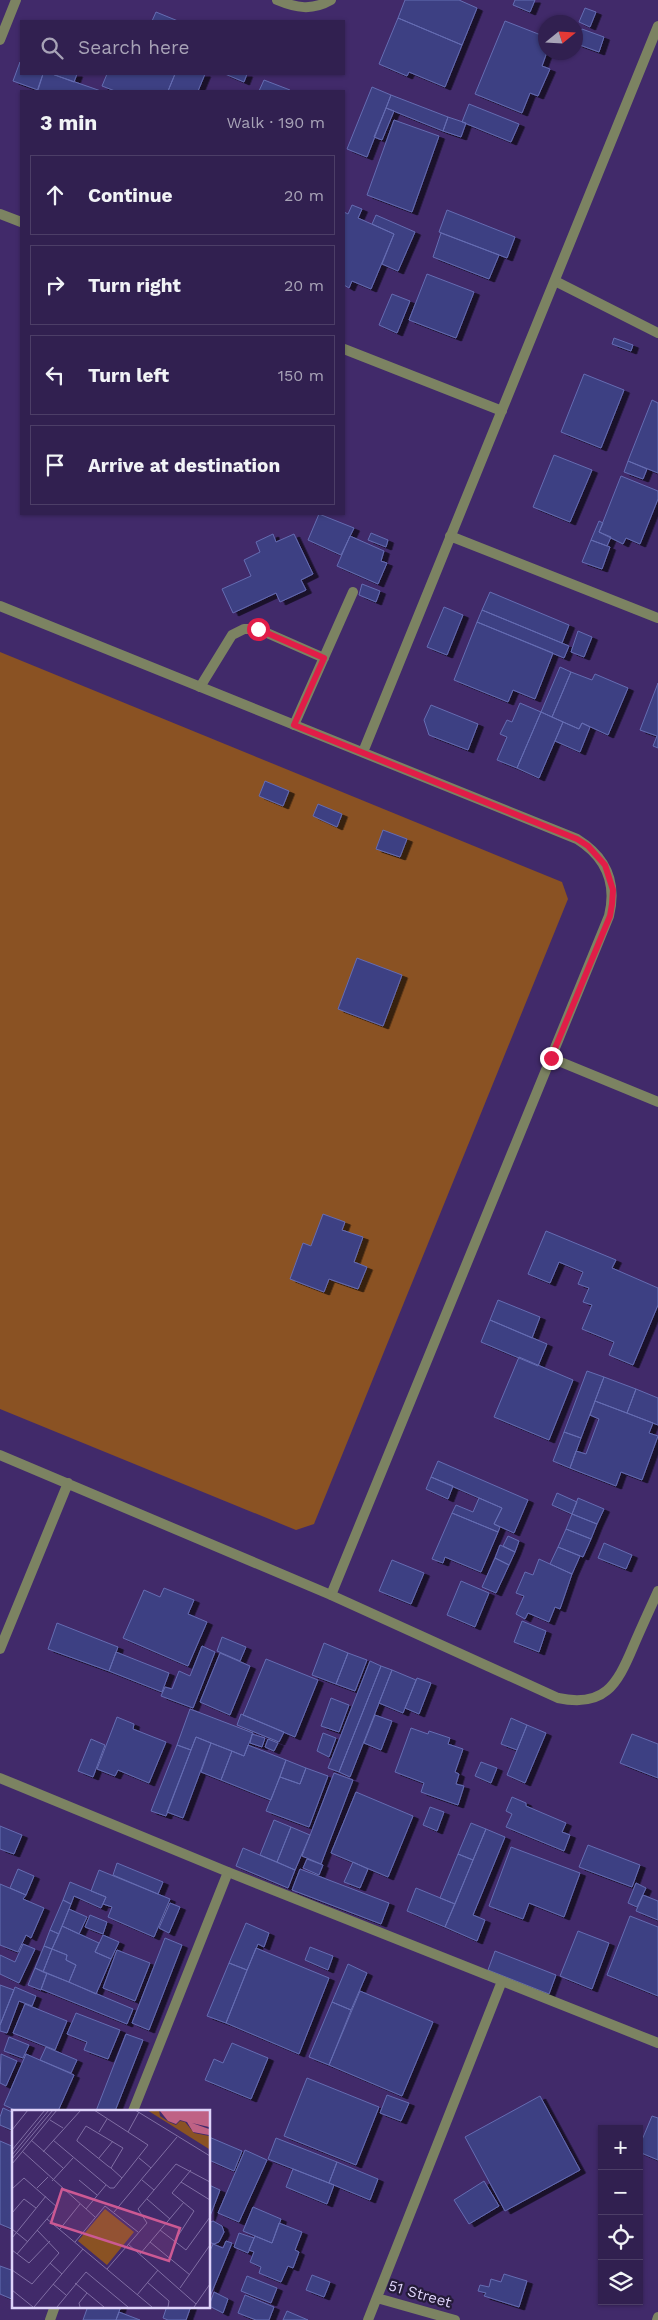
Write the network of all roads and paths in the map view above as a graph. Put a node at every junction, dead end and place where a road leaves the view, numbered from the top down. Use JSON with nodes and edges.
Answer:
{"nodes":[{"id":1,"x":16,"y":0,"type":"edge"},
{"id":2,"x":277,"y":0,"type":"edge"},
{"id":3,"x":330,"y":0,"type":"edge"},
{"id":4,"x":658,"y":26,"type":"edge"},
{"id":5,"x":0,"y":40,"type":"edge"},
{"id":6,"x":0,"y":214,"type":"edge"},
{"id":7,"x":20,"y":222,"type":"edge"},
{"id":8,"x":554,"y":281,"type":"junction"},
{"id":9,"x":658,"y":333,"type":"edge"},
{"id":10,"x":345,"y":349,"type":"edge"},
{"id":11,"x":502,"y":411,"type":"junction"},
{"id":12,"x":450,"y":536,"type":"junction"},
{"id":13,"x":353,"y":592,"type":"dead end"},
{"id":14,"x":0,"y":606,"type":"edge"},
{"id":15,"x":658,"y":618,"type":"edge"},
{"id":16,"x":324,"y":658,"type":"junction"},
{"id":17,"x":200,"y":687,"type":"junction"},
{"id":18,"x":294,"y":725,"type":"junction"},
{"id":19,"x":363,"y":752,"type":"junction"},
{"id":20,"x":551,"y":1058,"type":"junction"},
{"id":21,"x":658,"y":1102,"type":"edge"},
{"id":22,"x":0,"y":1455,"type":"edge"},
{"id":23,"x":68,"y":1483,"type":"junction"},
{"id":24,"x":658,"y":1591,"type":"edge"},
{"id":25,"x":331,"y":1595,"type":"junction"},
{"id":26,"x":0,"y":1649,"type":"edge"},
{"id":27,"x":0,"y":1778,"type":"edge"},
{"id":28,"x":228,"y":1872,"type":"junction"},
{"id":29,"x":502,"y":1981,"type":"junction"},
{"id":30,"x":658,"y":2043,"type":"edge"},
{"id":31,"x":133,"y":2110,"type":"edge"},
{"id":32,"x":377,"y":2298,"type":"junction"},
{"id":33,"x":54,"y":2308,"type":"edge"},
{"id":34,"x":50,"y":2320,"type":"edge"},
{"id":35,"x":368,"y":2320,"type":"edge"},
{"id":36,"x":455,"y":2320,"type":"edge"}],
"edges":[{"from":1,"to":5,"type":"street"},
{"from":2,"to":3,"type":"street"},
{"from":4,"to":8,"type":"street"},
{"from":6,"to":7,"type":"street"},
{"from":8,"to":9,"type":"street"},
{"from":8,"to":11,"type":"street"},
{"from":10,"to":11,"type":"street"},
{"from":11,"to":12,"type":"street"},
{"from":12,"to":15,"type":"street"},
{"from":12,"to":19,"type":"street"},
{"from":13,"to":16,"type":"street"},
{"from":14,"to":17,"type":"street"},
{"from":16,"to":17,"type":"street"},
{"from":16,"to":18,"type":"street"},
{"from":17,"to":18,"type":"street"},
{"from":18,"to":19,"type":"street"},
{"from":19,"to":20,"type":"street"},
{"from":20,"to":21,"type":"street"},
{"from":20,"to":25,"type":"street"},
{"from":22,"to":23,"type":"street"},
{"from":23,"to":25,"type":"street"},
{"from":23,"to":26,"type":"street"},
{"from":24,"to":25,"type":"street"},
{"from":27,"to":28,"type":"street"},
{"from":28,"to":29,"type":"street"},
{"from":28,"to":31,"type":"street"},
{"from":29,"to":30,"type":"street"},
{"from":29,"to":32,"type":"street"},
{"from":32,"to":35,"type":"street"},
{"from":32,"to":36,"type":"street","name":"51 Street"},
{"from":33,"to":34,"type":"street"}]}
